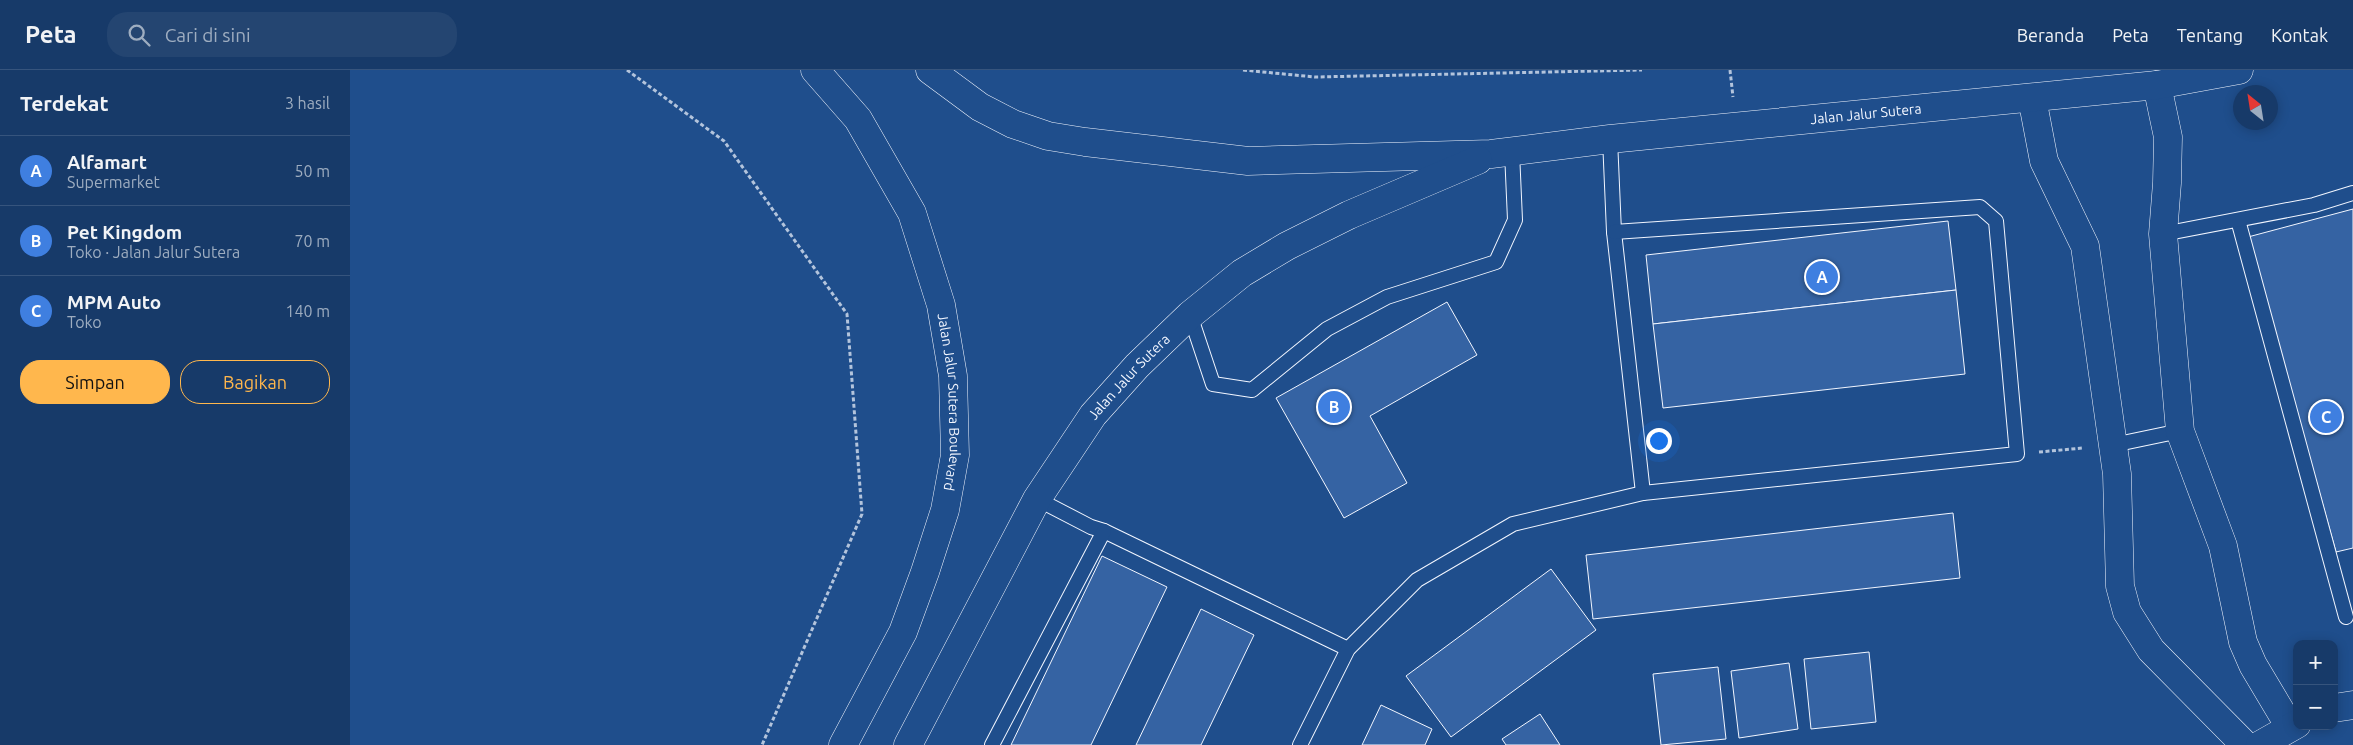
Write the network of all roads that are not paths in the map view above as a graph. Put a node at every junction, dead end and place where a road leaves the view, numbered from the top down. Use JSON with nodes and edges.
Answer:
{"nodes":[{"id":1,"x":816,"y":70,"type":"edge"},
{"id":2,"x":930,"y":70,"type":"edge"},
{"id":3,"x":2239,"y":70,"type":"edge"},
{"id":4,"x":2157,"y":85,"type":"junction"},
{"id":5,"x":2032,"y":98,"type":"junction"},
{"id":6,"x":1610,"y":139,"type":"junction"},
{"id":7,"x":1501,"y":153,"type":"junction"},
{"id":8,"x":2353,"y":193,"type":"edge"},
{"id":9,"x":2238,"y":220,"type":"junction"},
{"id":10,"x":1614,"y":232,"type":"junction"},
{"id":11,"x":2163,"y":234,"type":"junction"},
{"id":12,"x":1190,"y":315,"type":"junction"},
{"id":13,"x":2180,"y":431,"type":"junction"},
{"id":14,"x":2113,"y":445,"type":"junction"},
{"id":15,"x":1643,"y":493,"type":"junction"},
{"id":16,"x":1037,"y":499,"type":"junction"},
{"id":17,"x":1104,"y":531,"type":"junction"},
{"id":18,"x":2346,"y":617,"type":"dead end"},
{"id":19,"x":1348,"y":649,"type":"junction"},
{"id":20,"x":2353,"y":705,"type":"edge"},
{"id":21,"x":2338,"y":707,"type":"edge"},
{"id":22,"x":2293,"y":725,"type":"edge"},
{"id":23,"x":843,"y":745,"type":"edge"},
{"id":24,"x":908,"y":745,"type":"edge"},
{"id":25,"x":992,"y":745,"type":"edge"},
{"id":26,"x":1300,"y":745,"type":"edge"},
{"id":27,"x":2245,"y":745,"type":"edge"},
{"id":28,"x":2260,"y":745,"type":"edge"}],
"edges":[{"from":1,"to":23,"type":"main road","name":"Jalan Jalur Sutera Boulevard"},
{"from":2,"to":7,"type":"main road","name":"Jalan Jalur Sutera"},
{"from":3,"to":4,"type":"main road","name":"Jalan Jalur Sutera"},
{"from":4,"to":5,"type":"main road","name":"Jalan Jalur Sutera"},
{"from":4,"to":11,"type":"main road"},
{"from":5,"to":6,"type":"main road","name":"Jalan Jalur Sutera"},
{"from":5,"to":14,"type":"main road"},
{"from":6,"to":7,"type":"main road","name":"Jalan Jalur Sutera"},
{"from":6,"to":10,"type":"lane"},
{"from":7,"to":12,"type":"main road","name":"Jalan Jalur Sutera"},
{"from":7,"to":12,"type":"lane"},
{"from":8,"to":9,"type":"lane"},
{"from":9,"to":11,"type":"lane"},
{"from":9,"to":18,"type":"lane"},
{"from":10,"to":15,"type":"lane"},
{"from":10,"to":15,"type":"lane"},
{"from":11,"to":13,"type":"main road"},
{"from":12,"to":16,"type":"main road","name":"Jalan Jalur Sutera"},
{"from":13,"to":14,"type":"lane"},
{"from":13,"to":22,"type":"main road"},
{"from":14,"to":27,"type":"main road"},
{"from":15,"to":19,"type":"lane"},
{"from":16,"to":17,"type":"lane"},
{"from":16,"to":24,"type":"main road","name":"Jalan Jalur Sutera"},
{"from":17,"to":19,"type":"lane"},
{"from":17,"to":25,"type":"lane"},
{"from":19,"to":26,"type":"lane"},
{"from":20,"to":21,"type":"main road"},
{"from":22,"to":28,"type":"main road"}]}
